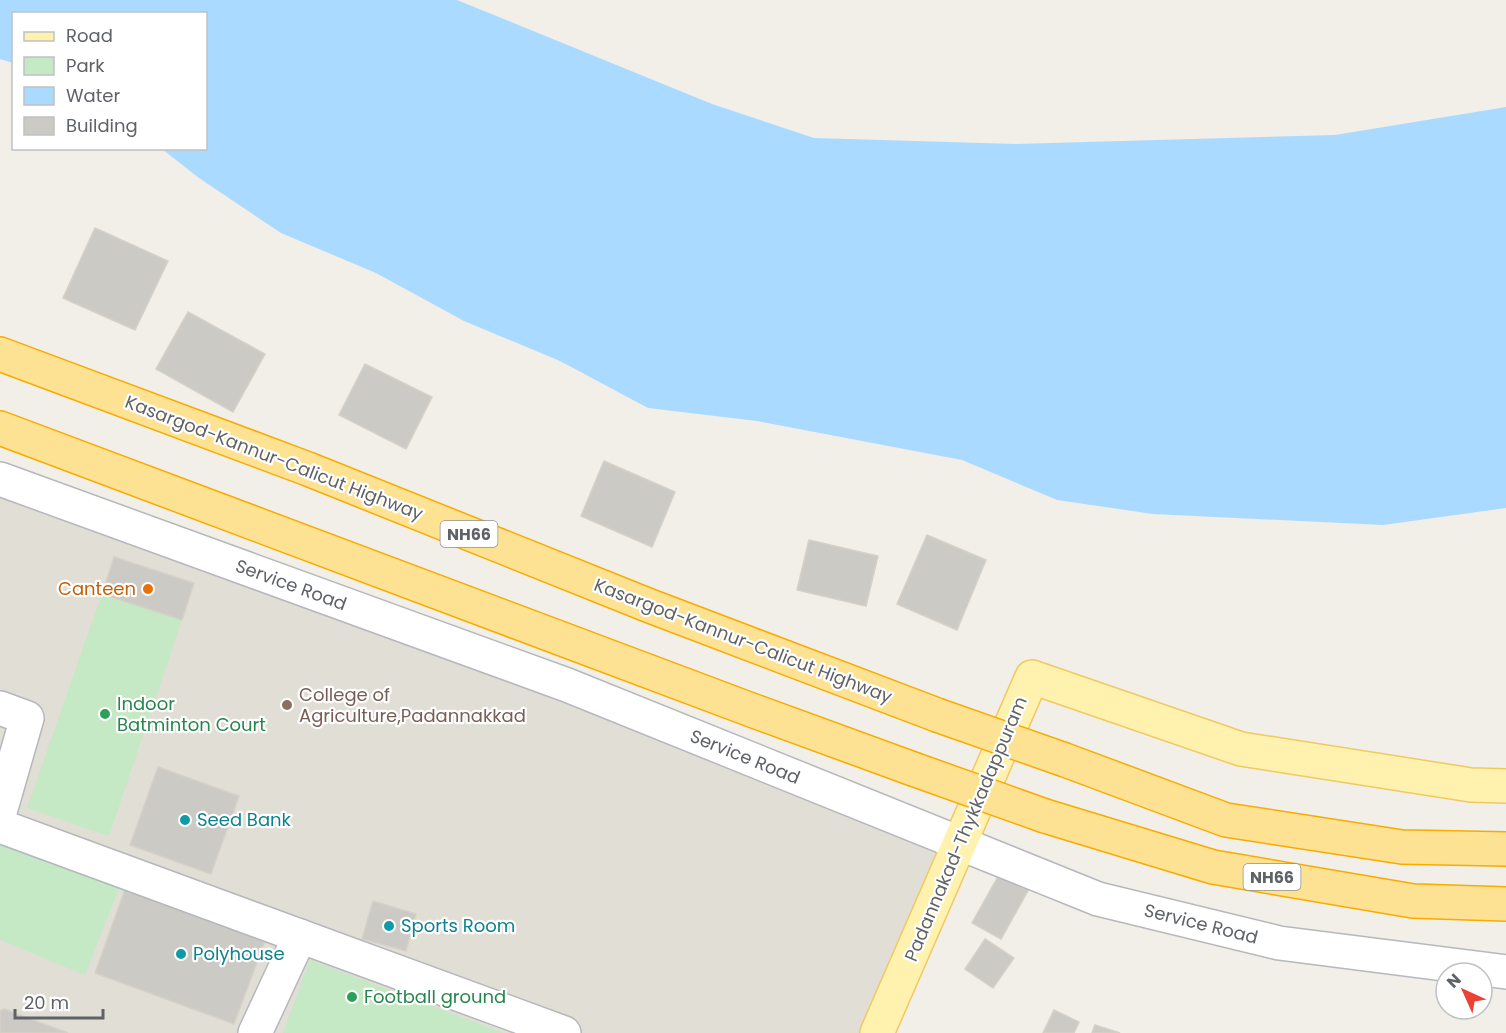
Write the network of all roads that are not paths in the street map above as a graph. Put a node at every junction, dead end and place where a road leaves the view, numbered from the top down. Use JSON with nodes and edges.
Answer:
{"nodes":[{"id":1,"x":0,"y":354,"type":"edge"},
{"id":2,"x":0,"y":428,"type":"edge"},
{"id":3,"x":0,"y":479,"type":"edge"},
{"id":4,"x":0,"y":708,"type":"edge"},
{"id":5,"x":1506,"y":786,"type":"edge"},
{"id":6,"x":0,"y":812,"type":"edge"},
{"id":7,"x":0,"y":826,"type":"edge"},
{"id":8,"x":960,"y":844,"type":"junction"},
{"id":9,"x":1506,"y":849,"type":"edge"},
{"id":10,"x":1506,"y":904,"type":"edge"},
{"id":11,"x":300,"y":936,"type":"junction"},
{"id":12,"x":1506,"y":972,"type":"edge"},
{"id":13,"x":255,"y":1033,"type":"edge"},
{"id":14,"x":564,"y":1033,"type":"edge"},
{"id":15,"x":877,"y":1033,"type":"edge"}],
"edges":[{"from":1,"to":9,"type":"highway","name":"Kasargod-Kannur-Calicut Highway","number":"NH66","bridge":true},
{"from":2,"to":10,"type":"highway","number":"NH66","bridge":true},
{"from":3,"to":8,"type":"street","name":"Service Road"},
{"from":4,"to":6,"type":"street"},
{"from":5,"to":8,"type":"main road","name":"Padannakad-Thykkadappuram"},
{"from":7,"to":11,"type":"street"},
{"from":8,"to":12,"type":"street","name":"Service Road"},
{"from":8,"to":15,"type":"main road","name":"Padannakad-Thykkadappuram"},
{"from":11,"to":13,"type":"street"},
{"from":11,"to":14,"type":"street"}]}
